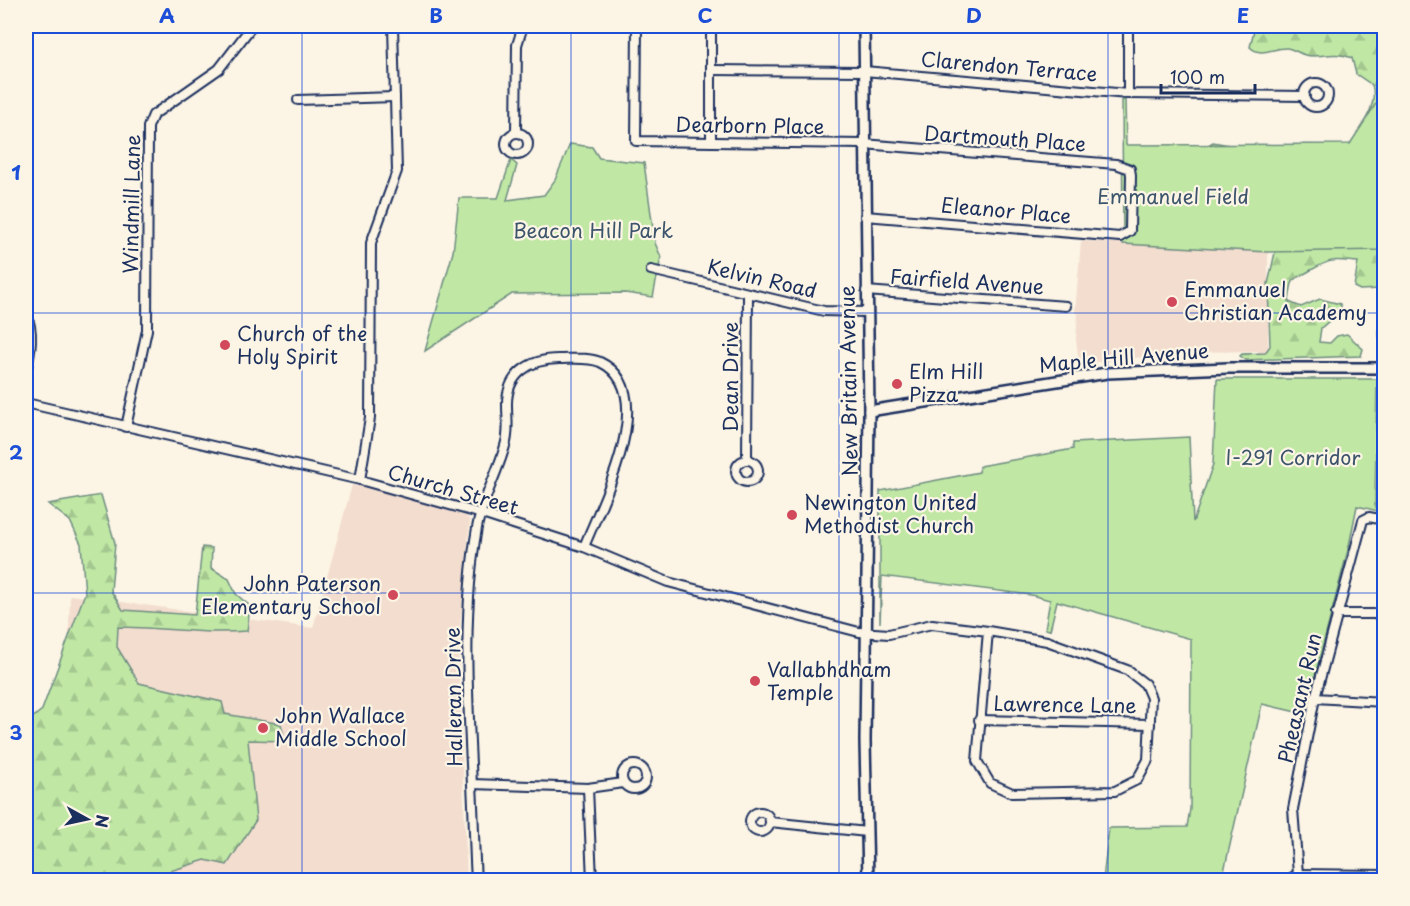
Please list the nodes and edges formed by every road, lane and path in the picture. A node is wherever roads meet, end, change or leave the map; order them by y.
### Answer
1 (252, 26) edge
2 (393, 26) edge
3 (523, 26) edge
4 (637, 26) edge
5 (711, 26) edge
6 (864, 26) edge
7 (1128, 26) edge
8 (711, 70) junction
9 (864, 71) junction
10 (1128, 94) junction
11 (1305, 96) dead end
12 (395, 97) junction
13 (298, 100) dead end
14 (516, 132) dead end
15 (711, 142) junction
16 (863, 144) junction
17 (1131, 182) joint
18 (865, 216) junction
19 (651, 270) dead end
20 (866, 291) junction
21 (748, 295) junction
22 (1066, 306) dead end
23 (866, 312) junction
24 (26, 314) edge
25 (1384, 368) edge
26 (26, 372) edge
27 (26, 403) edge
28 (869, 411) junction
29 (126, 427) junction
30 (747, 460) dead end
31 (360, 480) junction
32 (482, 514) junction
33 (1384, 520) edge
34 (584, 547) junction
35 (1336, 614) junction
36 (1384, 614) edge
37 (988, 632) junction
38 (865, 633) junction
39 (1316, 698) junction
40 (1384, 702) edge
41 (979, 720) junction
42 (1150, 724) junction
43 (623, 783) dead end
44 (472, 784) junction
45 (588, 788) junction
46 (770, 822) dead end
47 (867, 832) junction
48 (1298, 874) junction
49 (1384, 876) edge
50 (1349, 878) edge
51 (476, 880) edge
52 (592, 880) edge
53 (868, 880) edge
54 (1288, 880) edge

1 - 29 street, Windmill Lane
2 - 12 street
3 - 14 street
4 - 15 street, Dearborn Place
5 - 8 street
6 - 9 main road, New Britain Avenue
7 - 10 street
8 - 9 street, Clarendon Terrace
8 - 15 street
9 - 10 street, Clarendon Terrace
9 - 16 main road, New Britain Avenue
10 - 11 street, Clarendon Terrace
12 - 13 street
12 - 31 street
15 - 16 street, Dearborn Place
16 - 17 street, Dartmouth Place
16 - 18 main road, New Britain Avenue
17 - 18 street, Eleanor Place
18 - 20 main road, New Britain Avenue
19 - 21 street, Kelvin Road
20 - 22 street, Fairfield Avenue
20 - 23 main road, New Britain Avenue
21 - 23 street, Kelvin Road
21 - 30 street, Dean Drive
23 - 28 main road, New Britain Avenue
24 - 26 street
25 - 28 main road, Maple Hill Avenue
27 - 29 street, Church Street
28 - 38 main road, New Britain Avenue
29 - 31 street, Church Street
31 - 32 street, Church Street
32 - 34 street, Church Street
32 - 34 street, Halleran Drive
32 - 44 street, Halleran Drive
33 - 35 street, Pheasant Run
34 - 38 street, Church Street
35 - 36 street
35 - 39 street, Pheasant Run
37 - 38 street, Church Street
37 - 41 street, Church Street
37 - 42 street, Church Street
38 - 47 main road, New Britain Avenue
39 - 40 street
39 - 48 street, Pheasant Run
41 - 42 street, Lawrence Lane
41 - 42 street, Church Street
43 - 45 street
44 - 45 street
44 - 51 street, Halleran Drive
45 - 52 street
46 - 47 street
47 - 53 main road, New Britain Avenue
48 - 50 street
48 - 54 street
49 - 50 street

